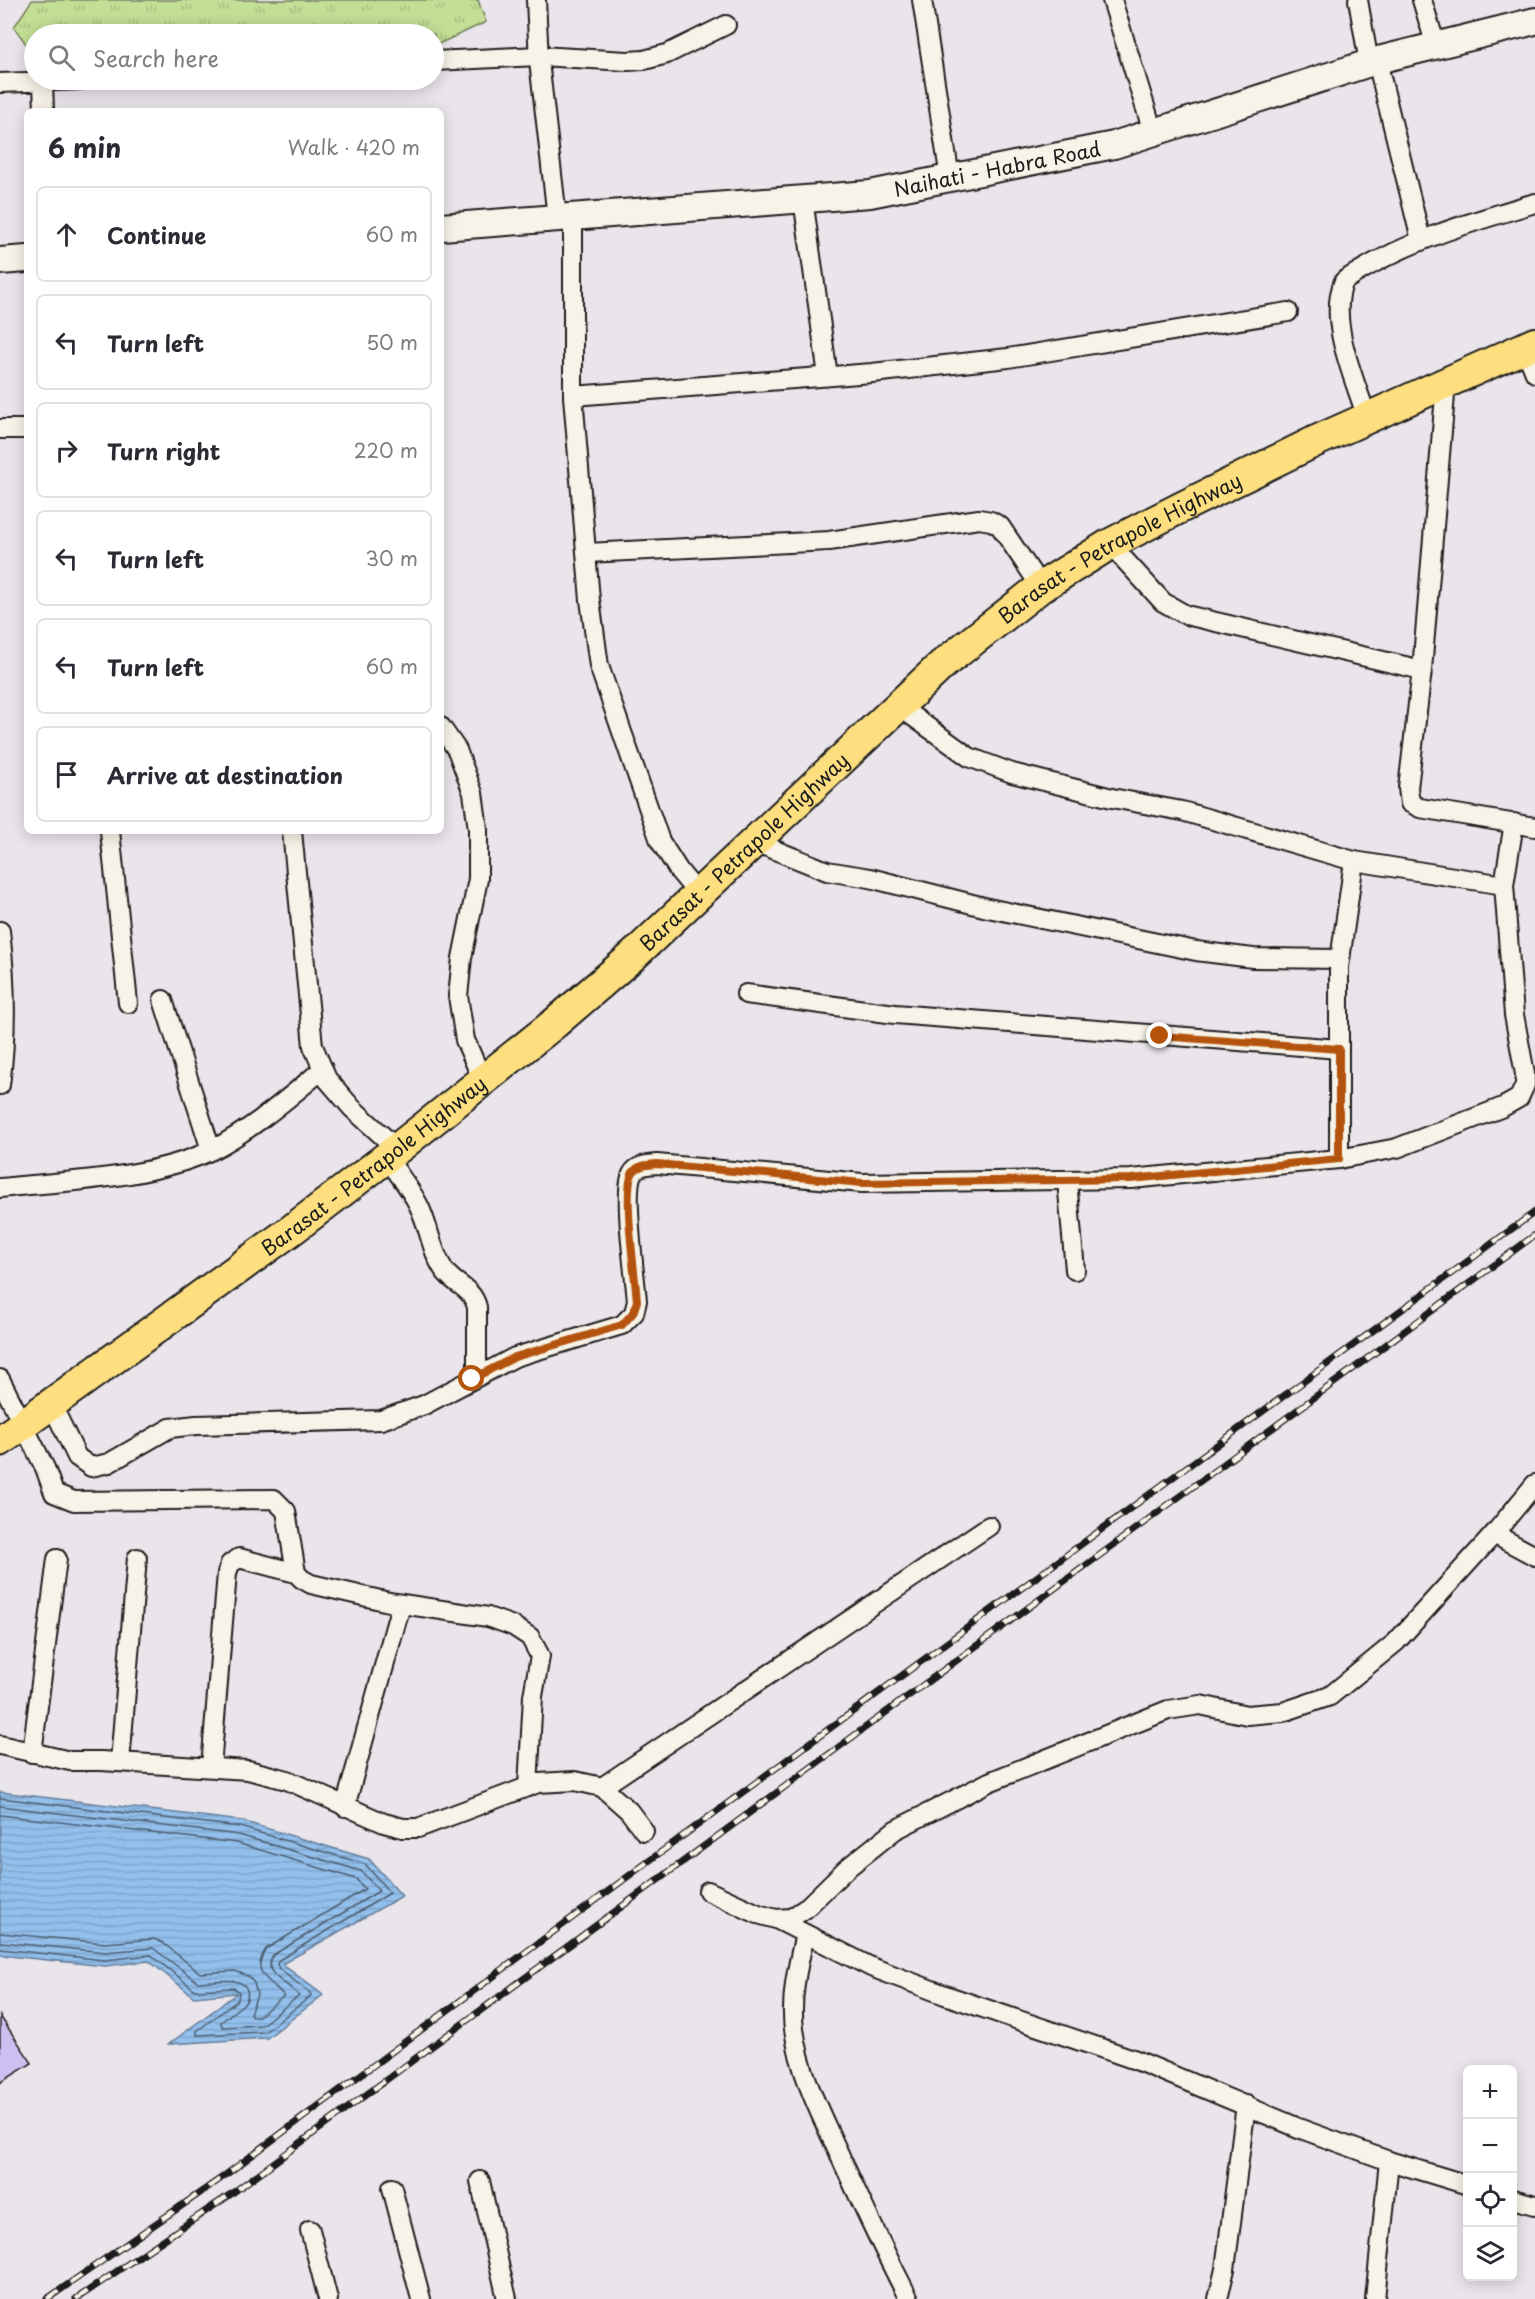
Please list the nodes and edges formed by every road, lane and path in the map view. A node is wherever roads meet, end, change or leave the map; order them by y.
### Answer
1 (536, 0) edge
2 (922, 0) edge
3 (1112, 0) edge
4 (1358, 0) edge
5 (1422, 0) edge
6 (1535, 21) edge
7 (726, 25) dead end
8 (1436, 46) junction
9 (538, 56) junction
10 (444, 61) edge
11 (1373, 62) junction
12 (24, 82) edge
13 (0, 83) edge
14 (44, 90) edge
15 (45, 108) edge
16 (1153, 132) junction
17 (950, 178) junction
18 (803, 199) junction
19 (1535, 203) edge
20 (565, 217) junction
21 (444, 227) edge
22 (1421, 240) junction
23 (24, 259) edge
24 (0, 261) edge
25 (1288, 312) dead end
26 (1532, 355) edge
27 (828, 376) junction
28 (1446, 383) junction
29 (573, 396) junction
30 (1367, 418) junction
31 (0, 429) edge
32 (24, 429) edge
33 (1110, 544) junction
34 (587, 553) junction
35 (1041, 587) junction
36 (1422, 670) junction
37 (897, 705) junction
38 (444, 731) edge
39 (1514, 823) junction
40 (1535, 827) edge
41 (110, 834) edge
42 (292, 834) edge
43 (754, 842) junction
44 (1354, 861) junction
45 (1504, 885) junction
46 (699, 894) junction
47 (0, 931) edge
48 (1340, 959) junction
49 (746, 994) dead end
50 (163, 1000) dead end
51 (128, 1003) dead end
52 (1339, 1049) junction
53 (323, 1069) junction
54 (483, 1081) junction
55 (0, 1085) edge
56 (211, 1150) junction
57 (392, 1153) junction
58 (1339, 1159) junction
59 (1067, 1180) junction
60 (0, 1188) edge
61 (1075, 1270) dead end
62 (477, 1377) junction
63 (0, 1379) edge
64 (52, 1405) junction
65 (24, 1424) junction
66 (0, 1441) edge
67 (1535, 1484) edge
68 (989, 1526) dead end
69 (1494, 1534) junction
70 (1535, 1556) edge
71 (137, 1558) dead end
72 (57, 1559) dead end
73 (296, 1573) junction
74 (401, 1605) junction
75 (0, 1745) edge
76 (32, 1753) junction
77 (120, 1762) junction
78 (211, 1767) junction
79 (528, 1787) junction
80 (602, 1787) junction
81 (345, 1807) junction
82 (644, 1830) dead end
83 (708, 1891) dead end
84 (776, 1919) junction
85 (805, 1934) junction
86 (1246, 2105) junction
87 (1389, 2161) junction
88 (480, 2181) dead end
89 (1463, 2184) edge
90 (392, 2188) dead end
91 (1517, 2200) edge
92 (1535, 2205) edge
93 (310, 2230) dead end
94 (907, 2298) edge
95 (328, 2299) edge
96 (421, 2299) edge
97 (507, 2299) edge
98 (1218, 2299) edge
99 (1375, 2299) edge

1 - 9 street
2 - 17 street
3 - 16 street
4 - 11 street
5 - 8 street
6 - 8 main road, Naihati - Habra Road
7 - 9 street
8 - 11 main road, Naihati - Habra Road
9 - 10 street
9 - 20 street
11 - 16 main road, Naihati - Habra Road
11 - 22 street
12 - 13 street
14 - 15 street
16 - 17 main road, Naihati - Habra Road
17 - 18 main road, Naihati - Habra Road
18 - 20 main road, Naihati - Habra Road
18 - 27 street
19 - 22 street
20 - 21 main road, Naihati - Habra Road
20 - 29 street
22 - 30 street
23 - 24 main road
25 - 27 street
26 - 28 highway, Barasat - Petrapole Highway
27 - 29 street
28 - 30 highway, Barasat - Petrapole Highway
28 - 36 street
29 - 34 street
30 - 33 highway, Barasat - Petrapole Highway
31 - 32 street
33 - 35 highway, Barasat - Petrapole Highway
33 - 36 street
34 - 35 street
34 - 46 street
35 - 37 highway, Barasat - Petrapole Highway
36 - 39 street
37 - 43 highway, Barasat - Petrapole Highway
37 - 44 street
38 - 54 street
39 - 40 street
39 - 45 street
41 - 51 street
42 - 53 street
43 - 46 highway, Barasat - Petrapole Highway
43 - 48 street
44 - 45 street
44 - 48 street
45 - 58 street
46 - 54 highway, Barasat - Petrapole Highway
47 - 55 street
48 - 52 street
49 - 52 street
50 - 56 street
52 - 58 street
53 - 56 street
53 - 57 street
54 - 57 highway, Barasat - Petrapole Highway
56 - 60 street
57 - 62 street
57 - 64 highway, Barasat - Petrapole Highway
58 - 59 street
59 - 61 street
59 - 62 street
62 - 64 street
63 - 65 street
64 - 65 highway, Barasat - Petrapole Highway
65 - 66 highway, Barasat - Petrapole Highway
65 - 73 street
67 - 69 street
68 - 80 street
69 - 70 street
69 - 84 street
71 - 77 street
72 - 76 street
73 - 74 street
73 - 78 street
74 - 79 street
74 - 81 street
75 - 76 street
76 - 77 street
77 - 78 street
78 - 81 street
79 - 80 street
79 - 81 street
80 - 82 street
83 - 84 street
84 - 85 street
85 - 86 street
85 - 94 street
86 - 87 street
86 - 98 street
87 - 89 street
87 - 99 street
88 - 97 street
90 - 96 street
91 - 92 street
93 - 95 street

